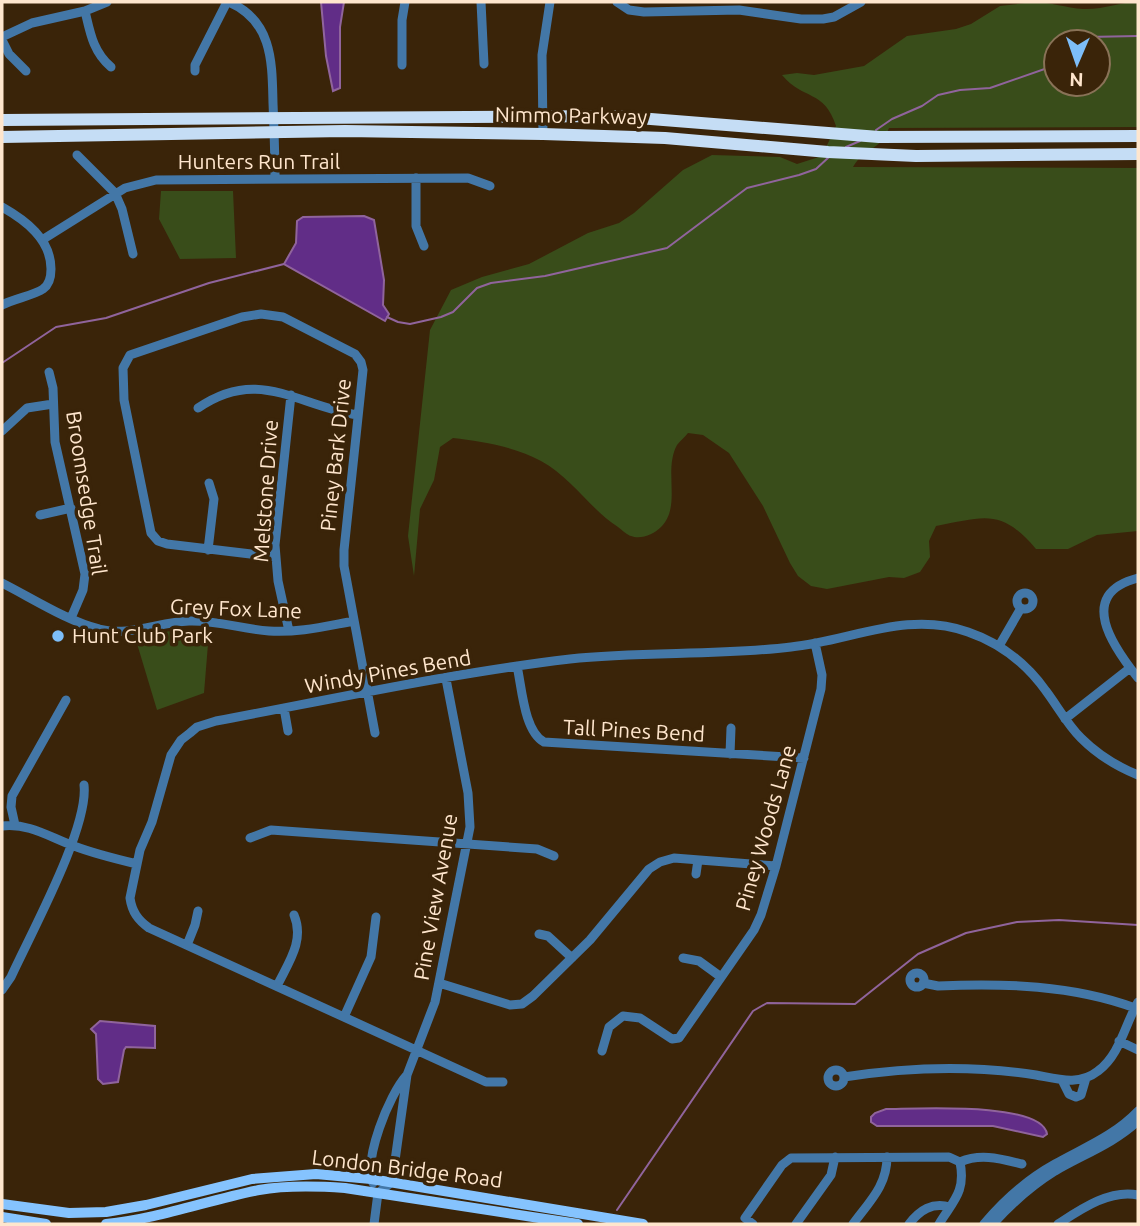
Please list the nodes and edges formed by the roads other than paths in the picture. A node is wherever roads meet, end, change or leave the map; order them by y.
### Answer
1 (107, 2) edge
2 (228, 2) edge
3 (405, 2) edge
4 (481, 2) edge
5 (550, 2) edge
6 (617, 2) edge
7 (862, 2) edge
8 (700, 6) edge
9 (85, 11) junction
10 (2, 38) edge
11 (484, 64) dead end
12 (401, 65) dead end
13 (111, 67) dead end
14 (26, 71) dead end
15 (195, 71) dead end
16 (543, 117) junction
17 (274, 118) junction
18 (2, 120) edge
19 (274, 132) junction
20 (543, 134) junction
21 (2, 136) edge
22 (1138, 136) edge
23 (1138, 154) edge
24 (77, 155) dead end
25 (416, 178) junction
26 (275, 179) junction
27 (490, 186) dead end
28 (115, 193) junction
29 (2, 207) edge
30 (42, 240) junction
31 (424, 246) dead end
32 (133, 254) dead end
33 (2, 305) edge
34 (48, 372) dead end
35 (290, 395) junction
36 (53, 404) junction
37 (198, 408) dead end
38 (358, 415) junction
39 (2, 431) edge
40 (209, 483) dead end
41 (71, 508) junction
42 (40, 515) dead end
43 (208, 550) junction
44 (276, 557) junction
45 (1138, 578) edge
46 (2, 583) edge
47 (1021, 608) dead end
48 (71, 618) junction
49 (354, 621) junction
50 (289, 631) junction
51 (815, 643) junction
52 (999, 646) junction
53 (517, 666) junction
54 (1130, 668) junction
55 (1138, 678) edge
56 (446, 679) junction
57 (368, 693) junction
58 (66, 700) dead end
59 (284, 708) junction
60 (1065, 719) junction
61 (732, 728) dead end
62 (288, 731) dead end
63 (375, 733) dead end
64 (730, 754) junction
65 (804, 758) junction
66 (1138, 775) edge
67 (84, 785) dead end
68 (15, 825) junction
69 (2, 826) edge
70 (250, 838) dead end
71 (467, 844) junction
72 (71, 845) junction
73 (554, 856) dead end
74 (698, 860) junction
75 (137, 864) junction
76 (776, 866) junction
77 (696, 874) dead end
78 (198, 911) dead end
79 (294, 915) dead end
80 (376, 917) dead end
81 (539, 934) dead end
82 (187, 945) junction
83 (572, 958) junction
84 (683, 958) dead end
85 (722, 977) junction
86 (439, 983) junction
87 (923, 983) dead end
88 (276, 986) junction
89 (2, 989) edge
90 (1136, 1005) edge
91 (344, 1017) junction
92 (1119, 1041) junction
93 (1138, 1050) edge
94 (416, 1051) junction
95 (602, 1051) dead end
96 (407, 1075) junction
97 (844, 1077) dead end
98 (1086, 1078) junction
99 (1062, 1080) junction
100 (503, 1082) dead end
101 (1138, 1111) edge
102 (1138, 1121) edge
103 (835, 1157) junction
104 (887, 1157) junction
105 (960, 1162) junction
106 (1022, 1164) dead end
107 (371, 1179) junction
108 (392, 1182) junction
109 (378, 1193) junction
110 (1138, 1195) edge
111 (2, 1204) edge
112 (950, 1207) junction
113 (2, 1217) edge
114 (46, 1224) edge
115 (106, 1224) edge
116 (374, 1224) edge
117 (578, 1224) edge
118 (643, 1224) edge
119 (753, 1224) edge
120 (796, 1224) edge
121 (853, 1224) edge
122 (909, 1224) edge
123 (939, 1224) edge
124 (984, 1224) edge
125 (993, 1224) edge
126 (1058, 1224) edge

1 - 9 street
2 - 15 street
2 - 17 street
3 - 12 street
4 - 11 street
5 - 16 street
6 - 8 street
7 - 8 street
9 - 10 street
9 - 13 street
10 - 14 street
16 - 17 highway, Nimmo Parkway
16 - 20 street
16 - 22 highway, Nimmo Parkway
17 - 18 highway, Nimmo Parkway
17 - 19 street
19 - 20 highway, Nimmo Parkway
19 - 21 highway, Nimmo Parkway
19 - 26 street
20 - 23 highway, Nimmo Parkway
24 - 28 street
25 - 26 street, Hunters Run Trail
25 - 27 street, Hunters Run Trail
25 - 31 street
26 - 28 street, Hunters Run Trail
28 - 30 street, Hunters Run Trail
28 - 32 street
29 - 30 street
30 - 33 street
34 - 36 street, Broomsedge Trail
35 - 37 street
35 - 38 street
35 - 44 street, Melstone Drive
36 - 39 street
36 - 41 street, Broomsedge Trail
38 - 43 street, Piney Bark Drive
38 - 49 street, Piney Bark Drive
40 - 43 street
41 - 42 street
41 - 48 street, Broomsedge Trail
43 - 44 street, Piney Bark Drive
44 - 50 street, Melstone Drive
45 - 54 street
46 - 48 street, Grey Fox Lane
47 - 52 street
48 - 50 street, Grey Fox Lane
49 - 50 street, Grey Fox Lane
49 - 57 street, Piney Bark Drive
51 - 52 street, Windy Pines Bend
51 - 53 street, Windy Pines Bend
51 - 65 street, Piney Woods Lane
52 - 60 street, Windy Pines Bend
53 - 56 street, Windy Pines Bend
53 - 64 street, Tall Pines Bend
54 - 55 street
54 - 60 street
56 - 57 street, Windy Pines Bend
56 - 71 street, Pine View Avenue
57 - 59 street, Windy Pines Bend
57 - 63 street, Piney Bark Drive
58 - 68 street
59 - 62 street
59 - 75 street, Windy Pines Bend
60 - 66 street, Windy Pines Bend
61 - 64 street
64 - 65 street, Tall Pines Bend
65 - 76 street, Piney Woods Lane
67 - 72 street
68 - 69 street
68 - 72 street
70 - 71 street
71 - 73 street
71 - 86 street, Pine View Avenue
72 - 75 street
72 - 89 street
74 - 76 street
74 - 77 street
74 - 83 street
75 - 82 street, Windy Pines Bend
76 - 85 street, Piney Woods Lane
78 - 82 street
79 - 88 street
80 - 91 street
81 - 83 street
82 - 88 street, Windy Pines Bend
83 - 86 street
84 - 85 street
85 - 95 street, Piney Woods Lane
86 - 94 street, Pine View Avenue
87 - 90 street
88 - 91 street, Windy Pines Bend
90 - 92 street
91 - 94 street, Windy Pines Bend
92 - 93 street
92 - 98 street
94 - 96 street, Pine View Avenue
94 - 100 street, Windy Pines Bend
96 - 107 street, Pine View Avenue
96 - 108 street, Pine View Avenue
97 - 99 street
98 - 99 street
98 - 99 street
101 - 124 street
102 - 125 street
103 - 104 street
103 - 119 street
103 - 120 street
104 - 105 street
104 - 121 street
105 - 106 street
105 - 112 street
107 - 108 main road, London Bridge Road
107 - 109 street
107 - 111 main road, London Bridge Road
108 - 109 street
108 - 118 main road, London Bridge Road
109 - 115 main road, London Bridge Road
109 - 116 street
109 - 117 main road, London Bridge Road
110 - 126 street
112 - 122 street
112 - 123 street
113 - 114 main road

